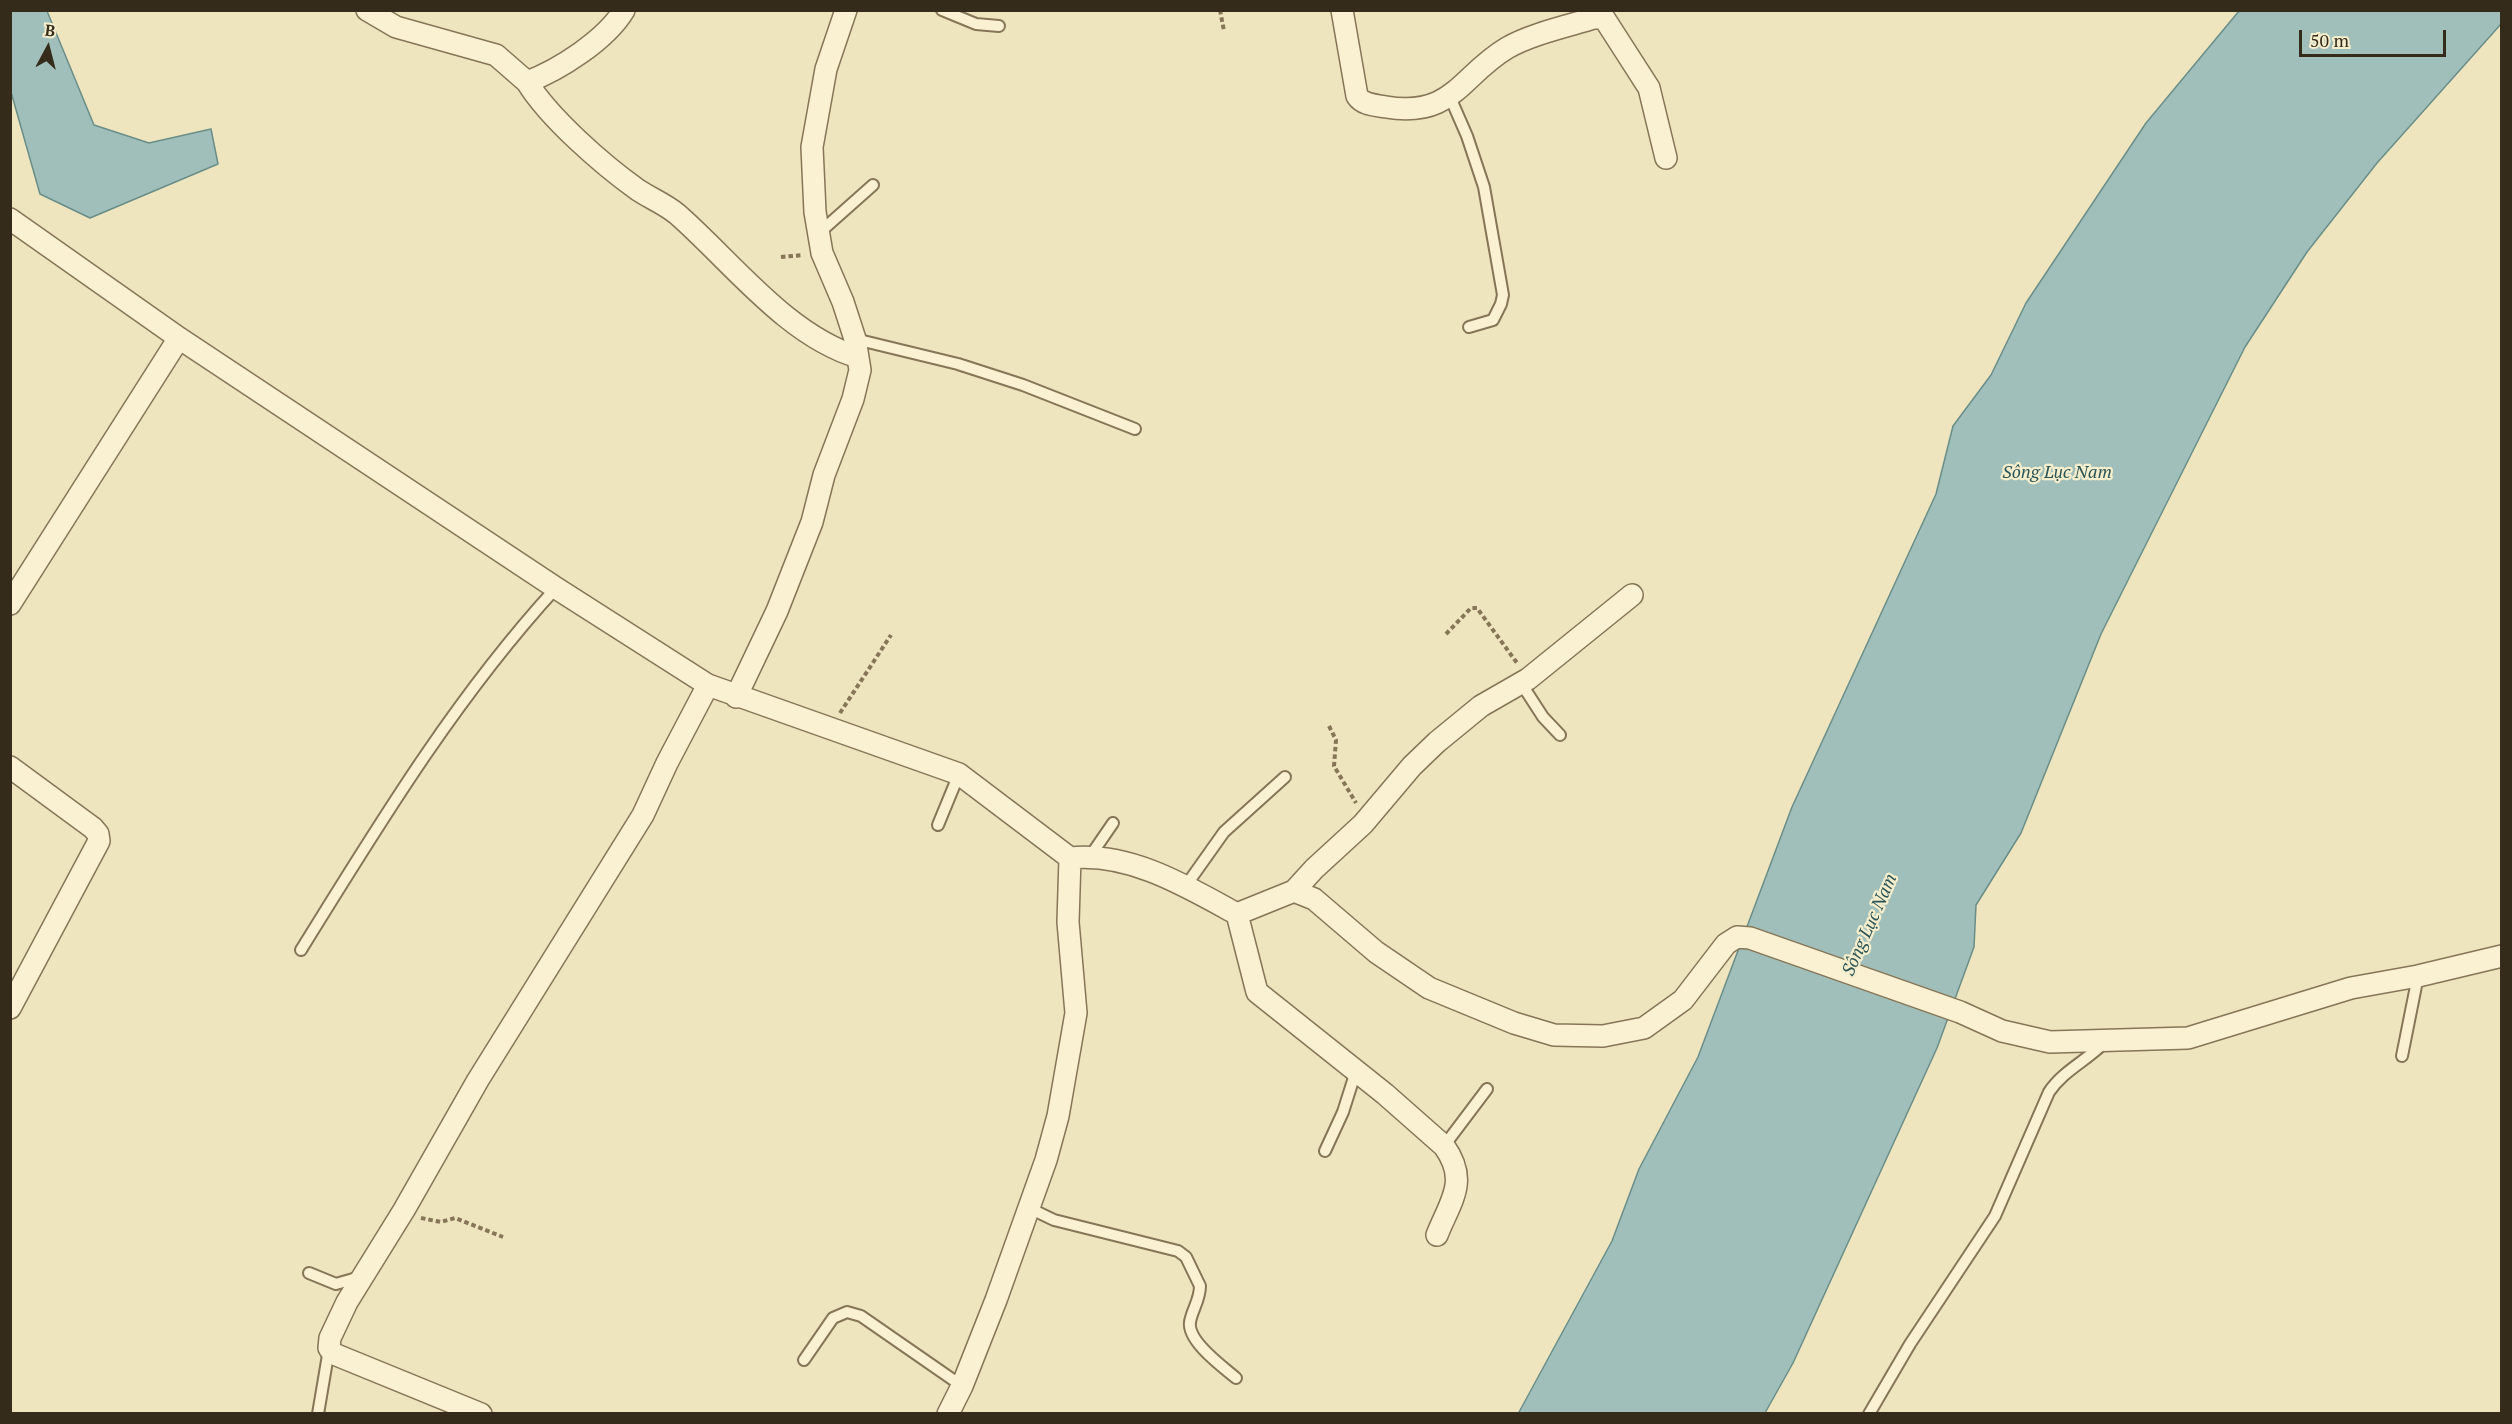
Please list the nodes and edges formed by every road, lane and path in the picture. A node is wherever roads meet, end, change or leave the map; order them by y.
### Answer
1 (367, 10) edge
2 (624, 10) edge
3 (846, 10) edge
4 (942, 10) edge
5 (1220, 10) edge
6 (1341, 10) edge
7 (999, 26) dead end
8 (1224, 31) dead end
9 (527, 82) junction
10 (1450, 97) junction
11 (1666, 158) dead end
12 (873, 186) dead end
13 (10, 219) edge
14 (819, 233) junction
15 (1469, 327) dead end
16 (179, 338) junction
17 (856, 348) junction
18 (1135, 429) dead end
19 (556, 588) junction
20 (1632, 595) dead end
21 (10, 604) edge
22 (1446, 634) dead end
23 (891, 635) dead end
24 (1524, 681) junction
25 (708, 685) junction
26 (736, 697) junction
27 (1329, 726) dead end
28 (829, 729) junction
29 (1560, 735) dead end
30 (10, 767) edge
31 (959, 774) junction
32 (1285, 777) dead end
33 (1113, 823) dead end
34 (1363, 824) junction
35 (938, 825) dead end
36 (1081, 856) junction
37 (1185, 887) junction
38 (1294, 891) junction
39 (1237, 914) junction
40 (302, 950) dead end
41 (2502, 956) edge
42 (2418, 976) junction
43 (10, 1008) edge
44 (2109, 1039) junction
45 (2402, 1056) dead end
46 (1356, 1071) junction
47 (1487, 1089) dead end
48 (1444, 1146) junction
49 (1325, 1151) dead end
50 (1029, 1209) junction
51 (404, 1210) junction
52 (1437, 1235) dead end
53 (503, 1237) dead end
54 (309, 1273) dead end
55 (363, 1276) junction
56 (330, 1348) junction
57 (804, 1360) dead end
58 (1236, 1378) dead end
59 (962, 1386) junction
60 (318, 1413) edge
61 (481, 1413) edge
62 (948, 1413) edge
63 (1869, 1413) edge

1 - 9 street
2 - 9 street
3 - 14 street
4 - 7 lane
5 - 8 path
6 - 10 street
9 - 17 street
10 - 11 street
10 - 15 lane
12 - 14 lane
13 - 16 street
14 - 17 street
16 - 19 street
16 - 21 street
17 - 18 lane
17 - 26 street
19 - 25 street
19 - 40 lane
20 - 24 street
22 - 24 path
23 - 28 path
24 - 29 lane
24 - 34 street
25 - 26 street
25 - 51 street
26 - 28 street
27 - 34 path
28 - 31 street
30 - 43 street
31 - 35 lane
31 - 36 street
32 - 37 lane
33 - 36 lane
34 - 38 street
36 - 37 street
36 - 50 street
37 - 39 street
38 - 39 street
38 - 44 street
39 - 46 street
41 - 42 street
42 - 44 street
42 - 45 lane
44 - 63 lane
46 - 48 street
46 - 49 lane
47 - 48 lane
48 - 52 street
50 - 58 lane
50 - 59 street
51 - 53 path
51 - 55 street
54 - 55 lane
55 - 56 street
56 - 60 lane
56 - 61 street
57 - 59 lane
59 - 62 street

